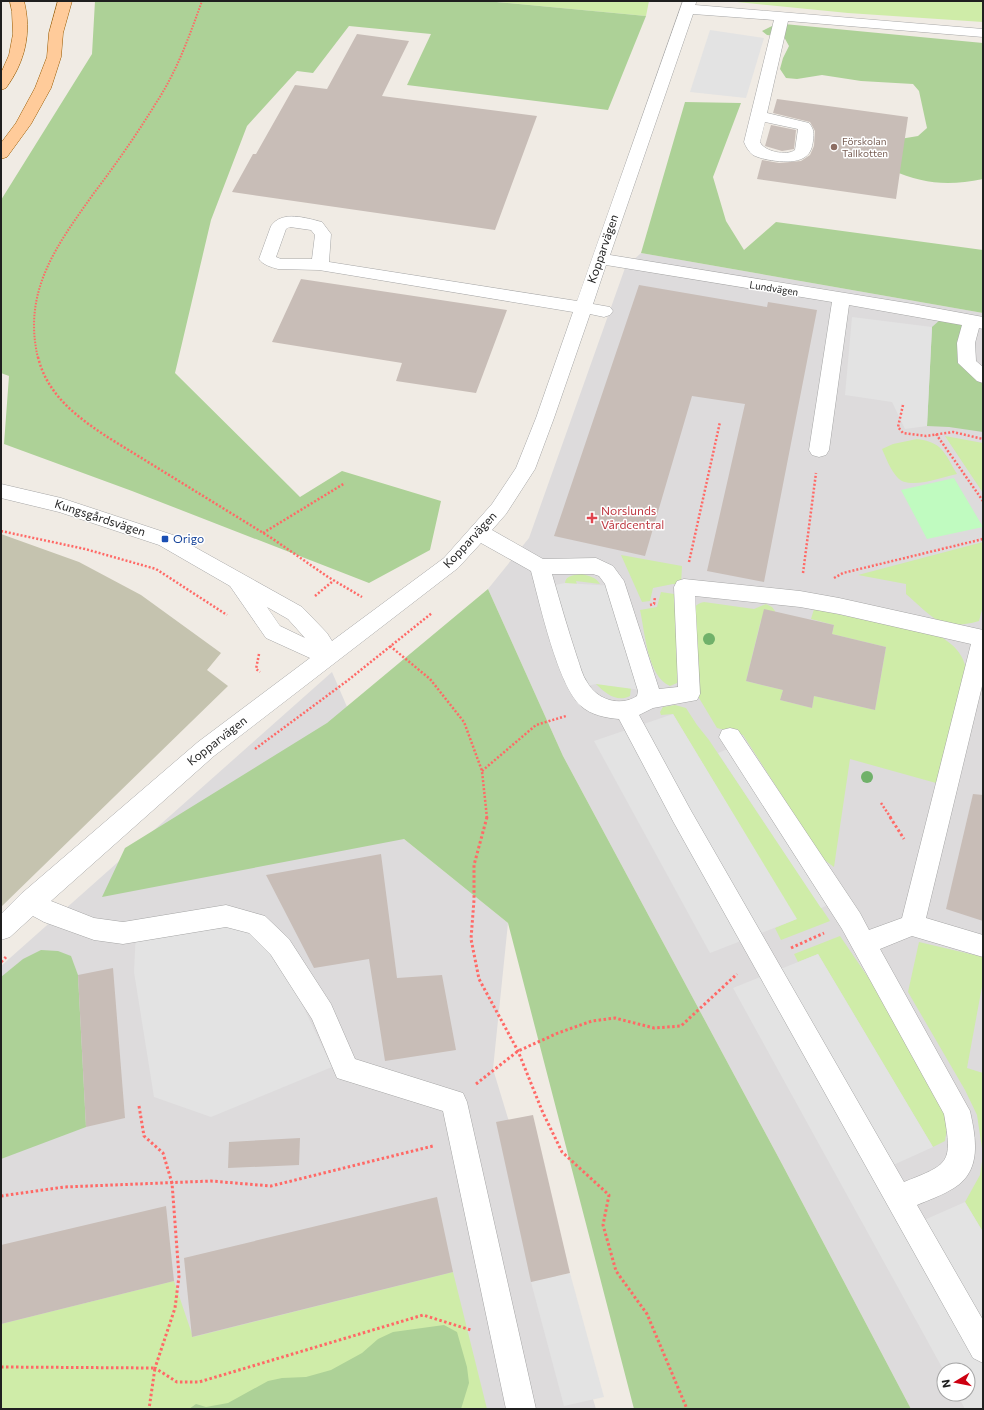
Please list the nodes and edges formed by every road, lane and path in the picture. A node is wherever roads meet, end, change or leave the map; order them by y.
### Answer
1 (17, 1) edge
2 (49, 1) edge
3 (65, 1) edge
4 (202, 1) edge
5 (689, 5) edge
6 (782, 17) junction
7 (56, 33) junction
8 (983, 33) edge
9 (1, 85) edge
10 (758, 116) dead end
11 (1, 154) edge
12 (599, 259) junction
13 (320, 265) dead end
14 (841, 299) junction
15 (583, 307) junction
16 (604, 311) dead end
17 (978, 322) edge
18 (983, 377) edge
19 (903, 405) dead end
20 (720, 422) dead end
21 (936, 434) junction
22 (983, 439) edge
23 (819, 450) joint
24 (345, 483) dead end
25 (1, 491) edge
26 (983, 500) edge
27 (1, 531) edge
28 (262, 533) junction
29 (480, 533) junction
30 (983, 540) edge
31 (540, 567) junction
32 (236, 579) junction
33 (333, 581) dead end
34 (684, 587) junction
35 (800, 599) junction
36 (232, 618) dead end
37 (983, 638) edge
38 (390, 646) dead end
39 (258, 649) dead end
40 (329, 655) junction
41 (256, 669) dead end
42 (648, 700) junction
43 (600, 707) junction
44 (625, 710) junction
45 (730, 737) dead end
46 (482, 771) junction
47 (30, 902) junction
48 (912, 925) junction
49 (1, 929) edge
50 (828, 932) dead end
51 (863, 944) junction
52 (795, 946) dead end
53 (983, 946) edge
54 (763, 960) junction
55 (518, 1051) junction
56 (454, 1102) junction
57 (139, 1106) dead end
58 (462, 1139) junction
59 (172, 1183) junction
60 (1, 1196) edge
61 (898, 1199) junction
62 (503, 1328) junction
63 (983, 1348) edge
64 (1, 1367) edge
65 (155, 1368) junction
66 (149, 1409) edge
67 (521, 1409) edge
68 (687, 1409) edge

1 - 9 main road
2 - 7 main road
3 - 7 main road
4 - 28 path
5 - 6 street
5 - 12 street, Kopparvägen
6 - 8 street
6 - 10 street
7 - 11 main road
12 - 14 street, Lundvägen
12 - 15 street, Kopparvägen
13 - 15 street
14 - 17 street, Lundvägen
14 - 23 street
15 - 16 street
15 - 29 street, Kopparvägen
17 - 18 street
19 - 21 path
20 - 34 path
21 - 22 path
21 - 26 path
23 - 35 path
24 - 28 path
25 - 32 street, Kungsgårdsvägen
27 - 36 path
28 - 33 path
29 - 31 street
29 - 40 street, Kopparvägen
30 - 35 path
31 - 42 street
31 - 43 street
32 - 40 street, Kungsgårdsvägen
32 - 40 street, Kungsgårdsvägen
34 - 35 street
34 - 42 street
35 - 37 street
37 - 48 street
38 - 46 path
39 - 41 path
40 - 47 street, Kopparvägen
42 - 44 street
43 - 44 street
43 - 46 path
44 - 54 street
45 - 51 street
46 - 55 path
47 - 49 street, Kopparvägen
47 - 56 street
48 - 51 street
48 - 53 street
50 - 52 path
51 - 61 street
54 - 55 path
54 - 61 street
55 - 56 path
55 - 68 path
56 - 58 street
57 - 59 path
58 - 59 path
58 - 62 street
59 - 60 path
59 - 65 path
61 - 63 street
62 - 65 path
62 - 67 street
64 - 65 path
65 - 66 path

